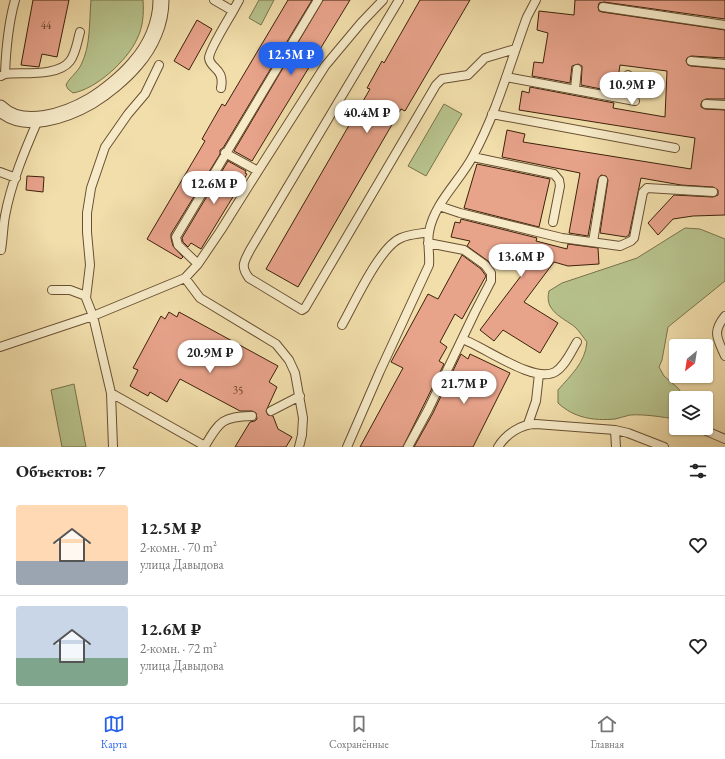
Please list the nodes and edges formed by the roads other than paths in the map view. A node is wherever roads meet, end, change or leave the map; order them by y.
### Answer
1 (14, 0) edge
2 (161, 0) edge
3 (214, 0) edge
4 (239, 0) edge
5 (318, 0) edge
6 (383, 0) edge
7 (399, 0) edge
8 (536, 0) edge
9 (603, 7) dead end
10 (233, 11) junction
11 (725, 25) edge
12 (80, 32) dead end
13 (515, 49) junction
14 (691, 61) dead end
15 (725, 64) edge
16 (158, 65) dead end
17 (577, 69) dead end
18 (2, 75) edge
19 (628, 75) dead end
20 (506, 77) junction
21 (221, 88) dead end
22 (574, 89) junction
23 (624, 99) junction
24 (635, 101) dead end
25 (706, 104) dead end
26 (725, 105) edge
27 (0, 108) edge
28 (492, 114) junction
29 (38, 120) junction
30 (675, 148) dead end
31 (225, 153) junction
32 (473, 156) junction
33 (258, 171) junction
34 (0, 172) edge
35 (16, 178) junction
36 (603, 180) dead end
37 (713, 192) dead end
38 (440, 206) junction
39 (554, 222) dead end
40 (428, 232) junction
41 (593, 242) junction
42 (428, 243) junction
43 (1, 250) dead end
44 (198, 264) junction
45 (185, 278) junction
46 (52, 290) dead end
47 (86, 296) junction
48 (93, 316) junction
49 (725, 316) edge
50 (342, 325) dead end
51 (462, 339) junction
52 (577, 342) dead end
53 (0, 347) edge
54 (725, 356) edge
55 (539, 374) junction
56 (112, 393) junction
57 (300, 396) junction
58 (271, 411) dead end
59 (252, 416) dead end
60 (528, 424) junction
61 (615, 430) junction
62 (713, 434) edge
63 (725, 439) edge
64 (205, 446) edge
65 (113, 447) edge
66 (298, 447) edge
67 (347, 447) edge
68 (408, 447) edge
69 (498, 447) edge
70 (616, 447) edge
71 (664, 447) edge

1 - 18 lane
2 - 29 street
3 - 10 lane
4 - 10 lane
5 - 31 lane
6 - 33 lane
7 - 13 lane
8 - 13 lane
9 - 11 lane
10 - 21 lane
12 - 18 lane
13 - 20 lane
14 - 15 lane
16 - 47 lane
17 - 22 lane
19 - 23 lane
20 - 22 lane
20 - 28 lane
22 - 23 lane
23 - 24 lane
25 - 26 lane
27 - 29 street
28 - 30 lane
28 - 32 lane
29 - 35 lane
31 - 33 lane
31 - 44 lane
32 - 38 lane
32 - 39 lane
33 - 44 lane
34 - 35 lane
35 - 43 lane
36 - 41 lane
37 - 41 lane
38 - 40 lane
38 - 41 lane
40 - 42 lane
40 - 50 lane
42 - 51 lane
42 - 67 lane
44 - 45 lane
45 - 48 lane
45 - 57 lane
46 - 47 lane
47 - 48 lane
48 - 53 lane
48 - 56 lane
49 - 54 lane
51 - 55 lane
51 - 68 lane
52 - 55 lane
55 - 60 lane
56 - 64 lane
56 - 65 lane
57 - 58 lane
57 - 66 lane
59 - 64 lane
60 - 61 lane
60 - 69 lane
61 - 70 lane
61 - 71 lane
62 - 63 lane

